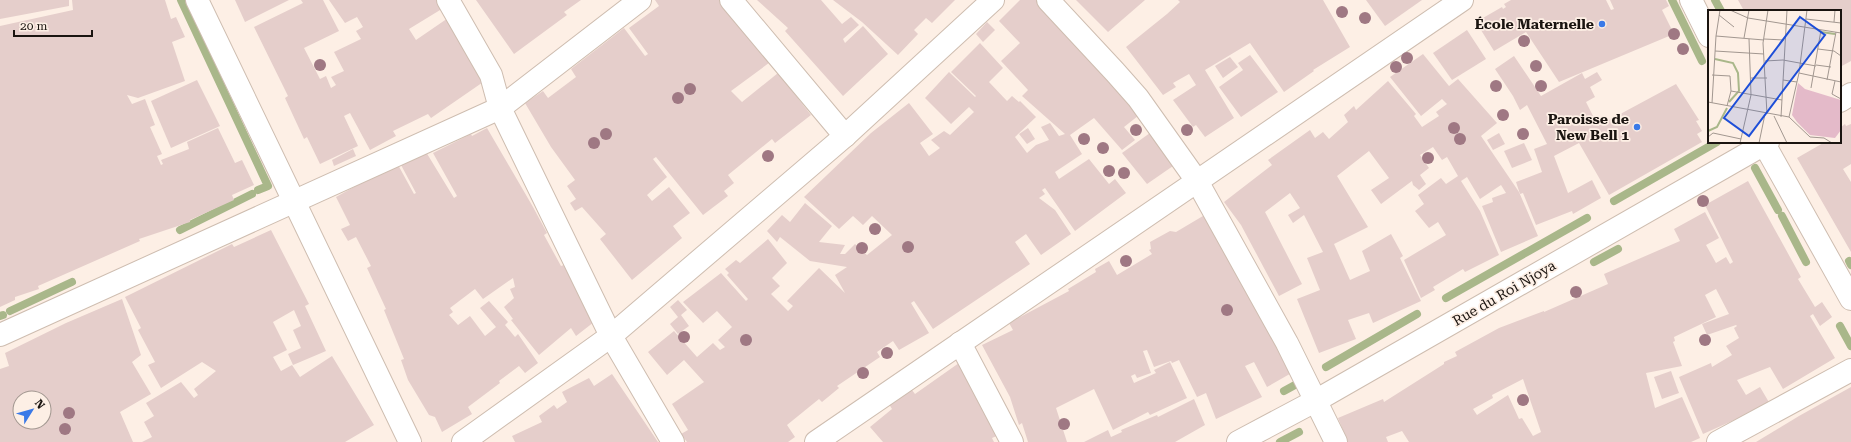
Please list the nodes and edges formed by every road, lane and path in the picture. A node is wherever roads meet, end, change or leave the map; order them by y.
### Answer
1 (197, 0) edge
2 (448, 0) edge
3 (640, 0) edge
4 (731, 0) edge
5 (993, 0) edge
6 (1048, 0) edge
7 (1691, 0) edge
8 (1451, 3) edge
9 (1708, 34) edge
10 (1851, 94) edge
11 (1841, 100) edge
12 (500, 108) junction
13 (845, 136) junction
14 (1765, 143) edge
15 (1197, 181) junction
16 (293, 201) junction
17 (1851, 299) edge
18 (0, 335) edge
19 (611, 336) junction
20 (960, 343) junction
21 (1851, 370) edge
22 (1317, 400) junction
23 (408, 441) edge
24 (463, 442) edge
25 (673, 442) edge
26 (816, 442) edge
27 (1012, 442) edge
28 (1238, 442) edge
29 (1336, 442) edge
30 (1718, 442) edge

1 - 16 street
2 - 12 street
3 - 12 street
4 - 13 street
5 - 13 street
6 - 15 street
7 - 9 street
8 - 15 street
10 - 11 street
12 - 16 street
12 - 19 street
13 - 19 street
14 - 17 street
14 - 22 street, Rue du Roi Njoya
15 - 20 street
15 - 22 street
16 - 18 street
16 - 23 street
19 - 24 street
19 - 25 street
20 - 26 street
20 - 27 street
21 - 30 street
22 - 28 street, Rue du Roi Njoya
22 - 29 street

